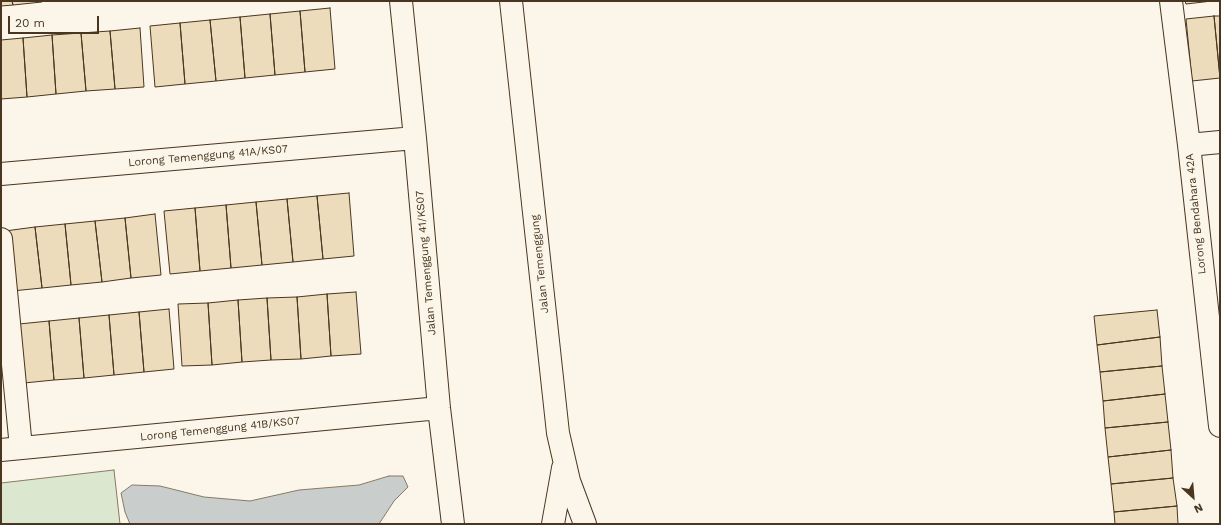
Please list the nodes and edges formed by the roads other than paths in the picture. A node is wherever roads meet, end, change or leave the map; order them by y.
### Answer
1 (401, 1) edge
2 (511, 1) edge
3 (1171, 1) edge
4 (415, 138) junction
5 (1220, 142) edge
6 (1188, 146) junction
7 (1, 174) edge
8 (1, 239) edge
9 (439, 408) junction
10 (1220, 426) edge
11 (11, 449) edge
12 (565, 461) junction
13 (453, 524) edge
14 (553, 524) edge
15 (585, 524) edge

1 - 4 street, Jalan Temenggung 41/KS07
2 - 12 street, Jalan Temenggung
3 - 6 street, Lorong Bendahara 42A
4 - 7 street, Lorong Temenggung 41A/KS07
4 - 9 street, Jalan Temenggung 41/KS07
5 - 6 street
6 - 10 street, Lorong Bendahara 42A
8 - 11 street
9 - 11 street, Lorong Temenggung 41B/KS07
9 - 13 street, Jalan Temenggung 41/KS07
12 - 14 street
12 - 15 street, Jalan Temenggung

